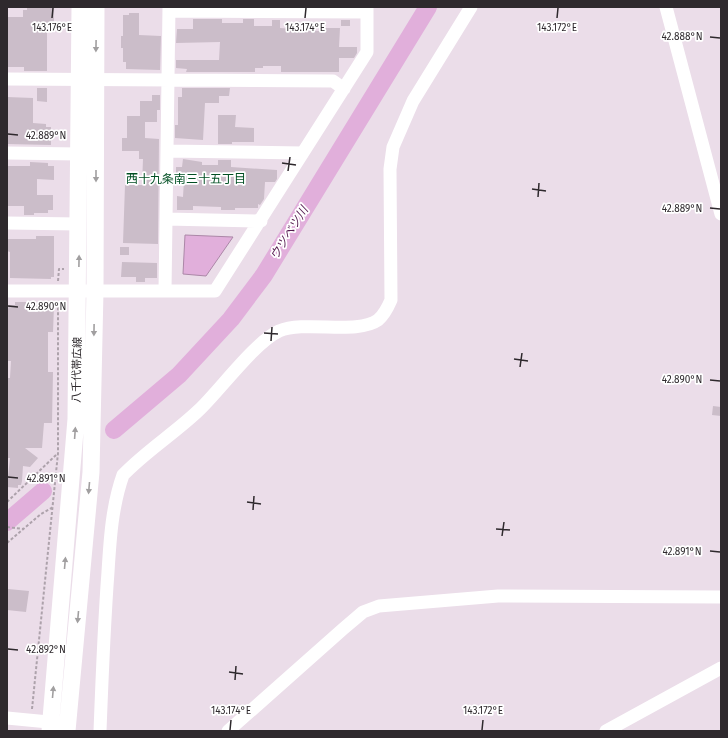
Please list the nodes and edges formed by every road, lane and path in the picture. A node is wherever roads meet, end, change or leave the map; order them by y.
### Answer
1 (80, 7) edge
2 (96, 7) edge
3 (471, 7) edge
4 (666, 7) edge
5 (169, 9) edge
6 (367, 10) edge
7 (7, 79) edge
8 (87, 80) junction
9 (168, 80) junction
10 (344, 89) junction
11 (167, 151) junction
12 (7, 153) edge
13 (303, 153) junction
14 (79, 154) junction
15 (721, 214) edge
16 (166, 219) junction
17 (261, 221) junction
18 (7, 223) edge
19 (79, 224) junction
20 (78, 269) junction
21 (7, 291) edge
22 (58, 291) junction
23 (78, 291) junction
24 (95, 291) junction
25 (165, 291) junction
26 (58, 453) junction
27 (7, 502) edge
28 (53, 507) junction
29 (7, 527) edge
30 (23, 529) junction
31 (7, 543) edge
32 (721, 597) edge
33 (721, 668) edge
34 (7, 718) edge
35 (30, 720) junction
36 (50, 727) edge
37 (68, 727) edge
38 (100, 731) edge
39 (228, 731) edge
40 (606, 731) edge

1 - 8 main road, 八千代帯広線
2 -> 8 main road, 八千代帯広線
3 - 38 street
4 - 15 street
5 - 6 street
5 - 9 street
6 - 10 street
7 - 8 street
8 - 9 street
8 - 14 main road, 八千代帯広線
8 -> 24 main road, 八千代帯広線
9 - 10 street
9 - 11 street
10 - 13 street
11 - 13 street
11 - 16 street
12 - 14 street
13 - 17 street
14 - 19 main road, 八千代帯広線
16 - 17 street
16 - 25 street
17 - 25 street
18 - 19 street
20 -> 19 main road, 八千代帯広線
20 - 22 path
20 - 23 main road, 八千代帯広線
21 - 22 street
22 - 23 street
22 - 26 path
23 - 24 street
36 -> 23 main road, 八千代帯広線
24 - 25 street
24 -> 37 main road, 八千代帯広線
26 - 27 path
26 - 28 path
28 - 30 path
28 - 35 path
29 - 30 path
30 - 31 path
32 - 39 street
33 - 40 street
34 - 35 street
35 - 36 street
36 - 37 street

